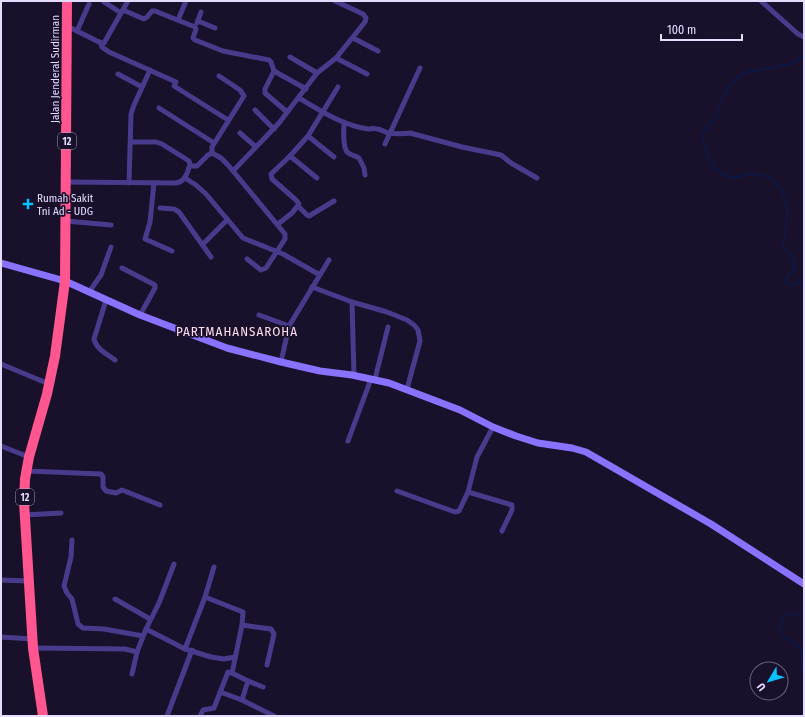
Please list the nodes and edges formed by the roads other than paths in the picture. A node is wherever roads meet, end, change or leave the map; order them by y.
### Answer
1 (67, 1) edge
2 (128, 1) edge
3 (186, 1) edge
4 (335, 1) edge
5 (761, 1) edge
6 (104, 2) dead end
7 (89, 4) dead end
8 (122, 11) junction
9 (201, 12) dead end
10 (178, 20) junction
11 (198, 21) junction
12 (67, 26) junction
13 (195, 27) junction
14 (215, 28) dead end
15 (77, 31) junction
16 (804, 37) edge
17 (353, 38) junction
18 (100, 42) junction
19 (378, 51) dead end
20 (290, 57) dead end
21 (336, 58) junction
22 (420, 68) dead end
23 (150, 70) junction
24 (274, 71) junction
25 (318, 73) junction
26 (118, 74) dead end
27 (367, 74) dead end
28 (219, 76) dead end
29 (142, 87) junction
30 (338, 87) dead end
31 (306, 89) junction
32 (299, 98) junction
33 (159, 108) dead end
34 (255, 110) dead end
35 (287, 112) junction
36 (323, 112) junction
37 (228, 120) junction
38 (344, 122) junction
39 (274, 129) junction
40 (240, 133) dead end
41 (390, 133) junction
42 (308, 136) junction
43 (131, 142) junction
44 (214, 143) junction
45 (385, 144) dead end
46 (256, 147) junction
47 (212, 153) junction
48 (290, 156) junction
49 (334, 158) dead end
50 (190, 166) junction
51 (233, 171) junction
52 (365, 175) dead end
53 (185, 178) junction
54 (317, 178) dead end
55 (537, 178) dead end
56 (67, 182) junction
57 (129, 183) junction
58 (154, 183) junction
59 (334, 201) dead end
60 (298, 206) junction
61 (160, 208) dead end
62 (227, 220) junction
63 (66, 221) junction
64 (278, 224) junction
65 (111, 226) dead end
66 (203, 244) junction
67 (111, 247) dead end
68 (172, 251) dead end
69 (277, 251) junction
70 (212, 257) dead end
71 (247, 259) dead end
72 (329, 260) dead end
73 (1, 263) edge
74 (122, 268) dead end
75 (320, 275) junction
76 (65, 281) junction
77 (312, 288) junction
78 (89, 292) junction
79 (106, 300) junction
80 (352, 302) junction
81 (140, 315) junction
82 (259, 315) dead end
83 (290, 326) junction
84 (388, 327) dead end
85 (115, 360) dead end
86 (281, 362) junction
87 (1, 364) edge
88 (354, 375) junction
89 (373, 379) junction
90 (49, 384) junction
91 (407, 389) junction
92 (493, 427) junction
93 (348, 441) dead end
94 (1, 446) edge
95 (29, 457) junction
96 (26, 471) junction
97 (397, 491) dead end
98 (468, 492) junction
99 (160, 505) dead end
100 (61, 513) dead end
101 (25, 515) junction
102 (502, 531) dead end
103 (72, 540) dead end
104 (174, 564) dead end
105 (214, 567) dead end
106 (1, 580) edge
107 (28, 581) junction
108 (804, 584) edge
109 (205, 597) junction
110 (115, 599) dead end
111 (150, 619) junction
112 (242, 625) junction
113 (146, 629) junction
114 (143, 636) junction
115 (1, 637) edge
116 (33, 643) junction
117 (185, 649) junction
118 (192, 650) junction
119 (136, 652) junction
120 (236, 657) junction
121 (267, 665) dead end
122 (232, 673) junction
123 (132, 674) dead end
124 (248, 681) junction
125 (263, 687) dead end
126 (220, 692) junction
127 (242, 700) junction
128 (43, 716) edge
129 (167, 716) edge
130 (200, 716) edge
131 (274, 716) edge

1 - 12 highway, Jalan Jenderal Sudirman / 12
2 - 8 street
3 - 10 street
4 - 17 street
5 - 16 street
6 - 8 street
7 - 15 street
8 - 10 street
8 - 18 street
9 - 11 street
10 - 13 street
11 - 13 street
11 - 14 street
12 - 15 street
12 - 56 highway, Jalan Jenderal Sudirman / 12
13 - 24 street
15 - 18 street
17 - 19 street
17 - 21 street
18 - 23 street
20 - 25 street
21 - 25 street
21 - 27 street
22 - 41 street
23 - 29 street
23 - 37 street
24 - 31 street
24 - 35 street
25 - 31 street
26 - 29 street
28 - 37 street
29 - 43 street
30 - 36 street
31 - 32 street
32 - 35 street
32 - 36 street
33 - 44 street
34 - 39 street
35 - 39 street
36 - 38 street
36 - 42 street
37 - 44 street
38 - 41 street
38 - 52 street
39 - 46 street
40 - 46 street
41 - 45 street
41 - 55 street
42 - 48 street
42 - 49 street
43 - 50 street
43 - 57 street
44 - 47 street
46 - 51 street
47 - 50 street
47 - 51 street
48 - 54 street
48 - 60 street
50 - 53 street
51 - 64 street
53 - 58 street
53 - 62 street
56 - 57 street
56 - 63 highway, Jalan Jenderal Sudirman / 12
57 - 58 street
58 - 68 street
59 - 60 street
60 - 64 street
61 - 66 street
62 - 66 street
62 - 69 street
63 - 65 street
63 - 76 highway, Jalan Jenderal Sudirman / 12
64 - 69 street
66 - 70 street
67 - 78 street
69 - 71 street
69 - 75 street
72 - 75 street
73 - 76 main road
74 - 81 street
75 - 77 street
76 - 78 main road
76 - 90 highway, 12
77 - 80 street
77 - 83 street
78 - 79 main road
79 - 81 main road
79 - 85 street
80 - 88 street
80 - 91 street
81 - 86 main road
82 - 83 street
83 - 86 street
84 - 89 street
86 - 88 main road
87 - 90 street
88 - 89 main road
89 - 91 main road
89 - 93 street
90 - 95 highway, 12
91 - 92 main road
92 - 98 street
92 - 108 main road
94 - 95 street
95 - 96 highway, 12
96 - 99 street
96 - 101 highway, 12
97 - 98 street
98 - 102 street
100 - 101 street
101 - 107 highway, 12
103 - 114 street
104 - 111 street
105 - 109 street
106 - 107 street
107 - 116 highway, 12
109 - 112 street
109 - 117 street
110 - 111 street
111 - 113 street
112 - 120 street
112 - 121 street
113 - 114 street
113 - 117 street
114 - 119 street
115 - 116 street
116 - 119 street
116 - 128 highway, 12
117 - 118 street
118 - 120 street
118 - 129 street
119 - 123 street
120 - 122 street
122 - 124 street
122 - 126 street
124 - 125 street
124 - 127 street
126 - 127 street
126 - 130 street
127 - 131 street

